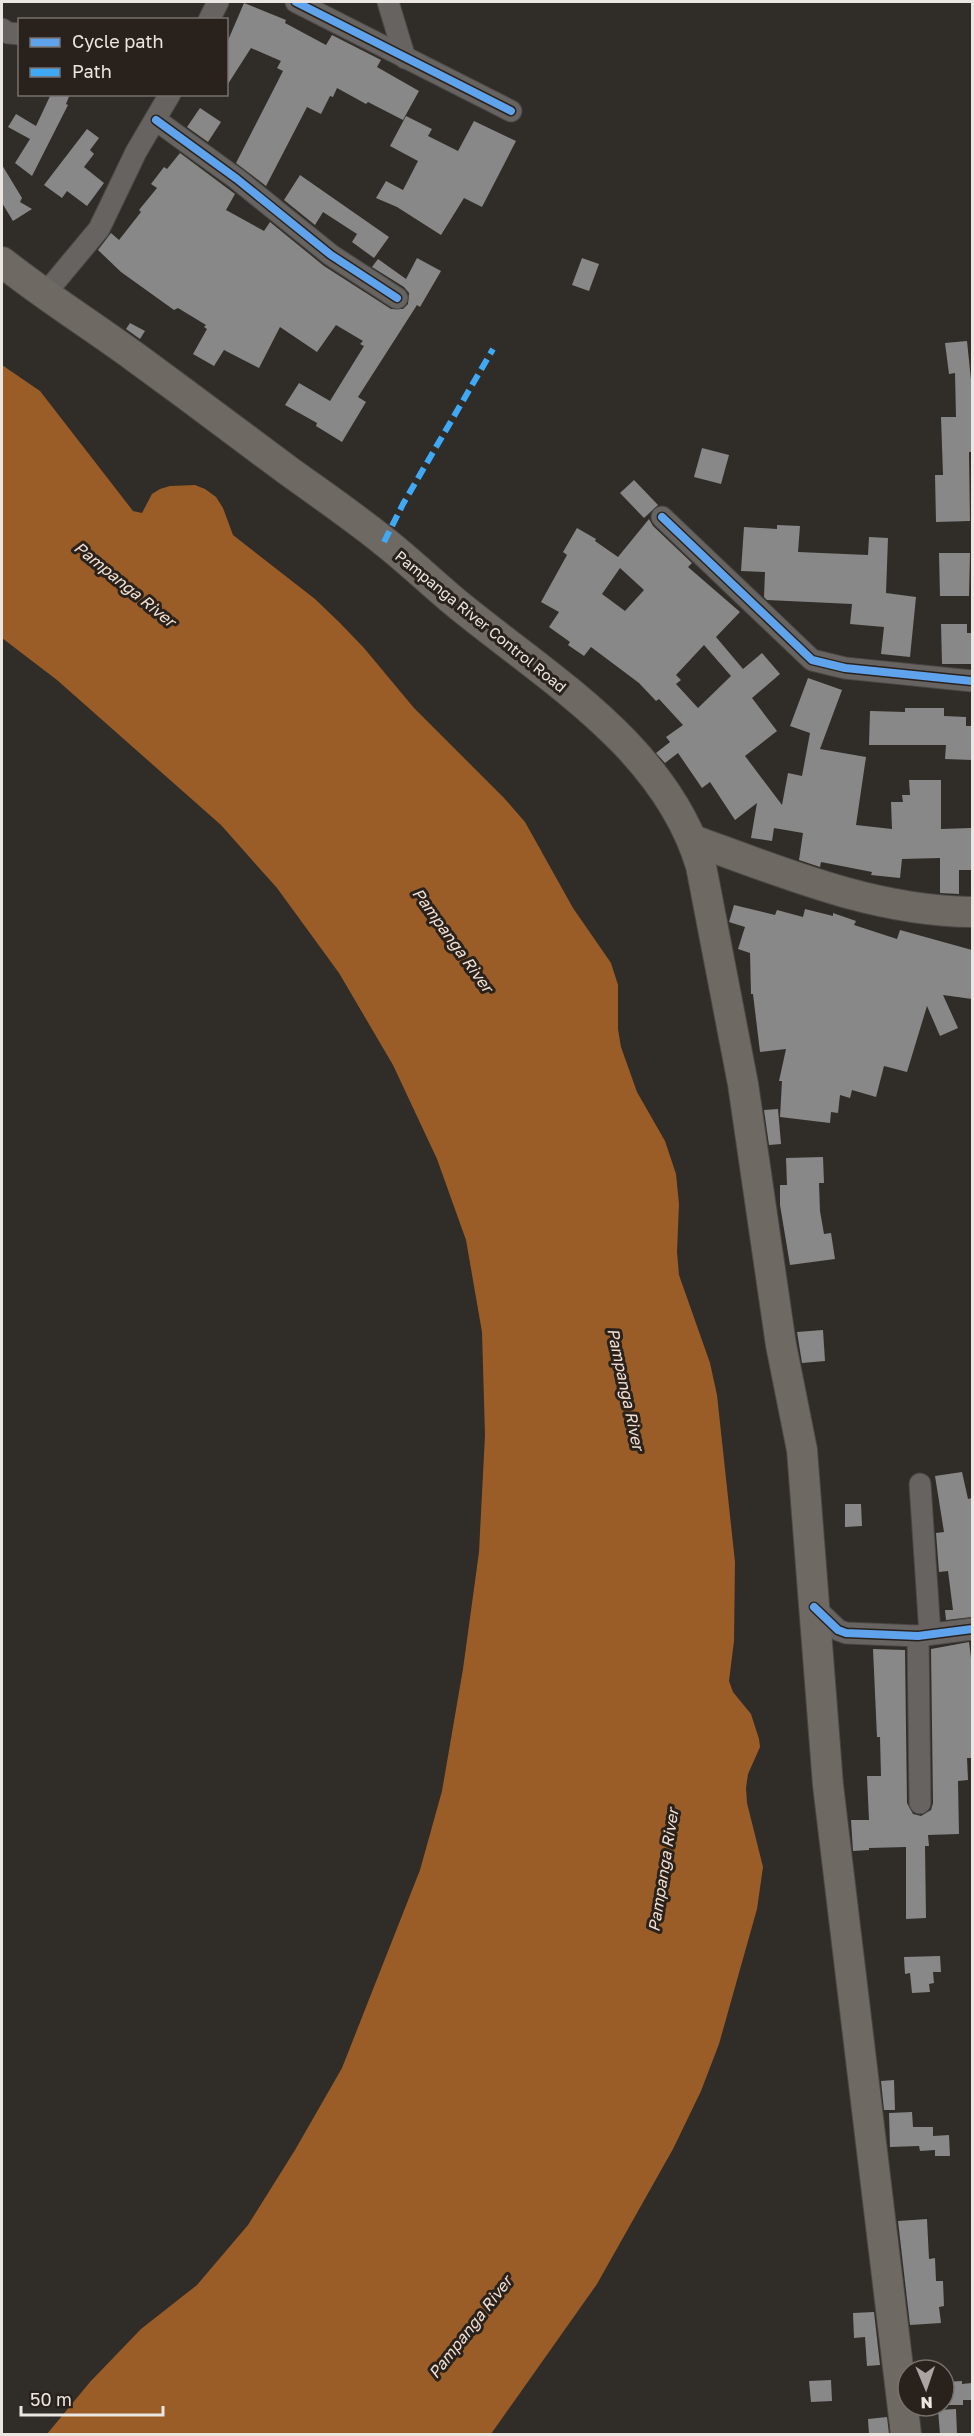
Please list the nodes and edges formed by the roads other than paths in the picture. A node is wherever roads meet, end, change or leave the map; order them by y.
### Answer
1 (218, 2) edge
2 (296, 2) edge
3 (388, 2) edge
4 (210, 18) edge
5 (2, 29) edge
6 (18, 34) edge
7 (405, 58) junction
8 (169, 96) edge
9 (511, 111) dead end
10 (156, 120) junction
11 (2, 262) edge
12 (44, 295) junction
13 (397, 298) dead end
14 (662, 517) dead end
15 (972, 681) edge
16 (693, 840) junction
17 (972, 912) edge
18 (920, 1484) dead end
19 (814, 1607) junction
20 (972, 1629) edge
21 (924, 1635) junction
22 (920, 1803) dead end
23 (906, 2434) edge

1 - 4 street
2 - 7 street
3 - 7 street
5 - 6 street
7 - 9 street
8 - 10 street
10 - 12 street
10 - 13 street
11 - 12 main road, Pampanga River Control Road
12 - 16 main road, Pampanga River Control Road
14 - 15 street
16 - 17 main road
16 - 19 main road, Pampanga River Control Road
18 - 21 street
19 - 21 street
19 - 23 main road, Pampanga River Control Road
20 - 21 street
21 - 22 street

